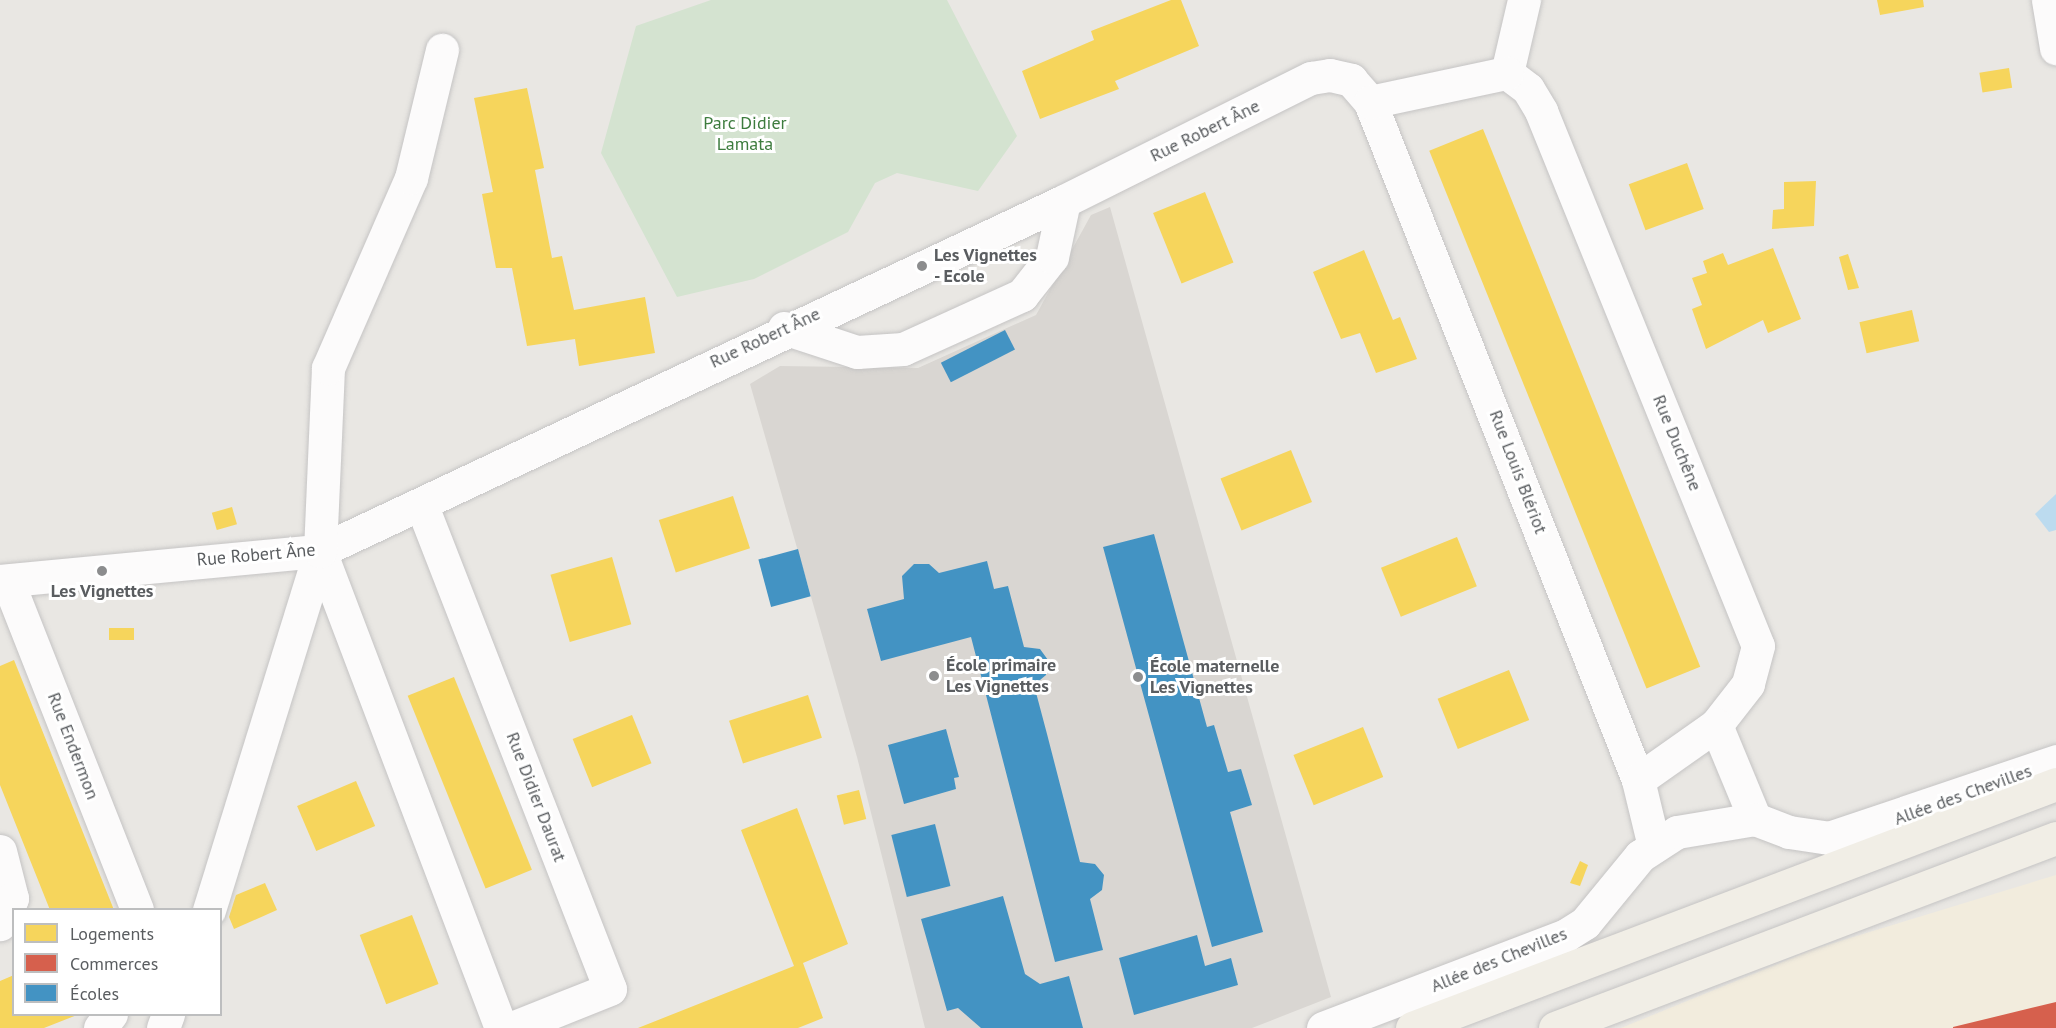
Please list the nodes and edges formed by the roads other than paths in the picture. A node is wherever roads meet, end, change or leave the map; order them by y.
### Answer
1 (1524, 0) edge
2 (2048, 0) edge
3 (2056, 48) edge
4 (442, 50) dead end
5 (1507, 73) junction
6 (1371, 102) junction
7 (1064, 201) junction
8 (784, 328) junction
9 (422, 506) junction
10 (320, 551) junction
11 (4, 581) edge
12 (1716, 725) junction
13 (2056, 761) edge
14 (1638, 780) junction
15 (2056, 784) edge
16 (1755, 819) junction
17 (2056, 838) edge
18 (1654, 846) junction
19 (0, 851) edge
20 (137, 908) edge
21 (209, 908) edge
22 (0, 924) edge
23 (109, 1016) edge
24 (100, 1028) edge
25 (501, 1028) edge
26 (512, 1028) edge
27 (1323, 1028) edge
28 (1412, 1028) edge
29 (1555, 1028) edge

1 - 5 street
2 - 3 street
4 - 10 street
5 - 6 street
5 - 12 street, Rue Duchêne
6 - 7 street, Rue Robert Âne
6 - 14 street, Rue Louis Blériot
7 - 8 street, Rue Robert Âne
7 - 8 street
8 - 9 street, Rue Robert Âne
9 - 10 street, Rue Robert Âne
9 - 26 street, Rue Didier Daurat
10 - 11 street, Rue Robert Âne
10 - 21 street
10 - 25 street
11 - 20 street, Rue Endermon
12 - 14 street, Rue Duchêne
12 - 16 street
13 - 16 street, Allée des Chevilles
14 - 18 street, Rue Louis Blériot
15 - 28 main road
16 - 18 street, Allée des Chevilles
17 - 29 main road
18 - 27 street, Allée des Chevilles
19 - 22 street
23 - 24 street

